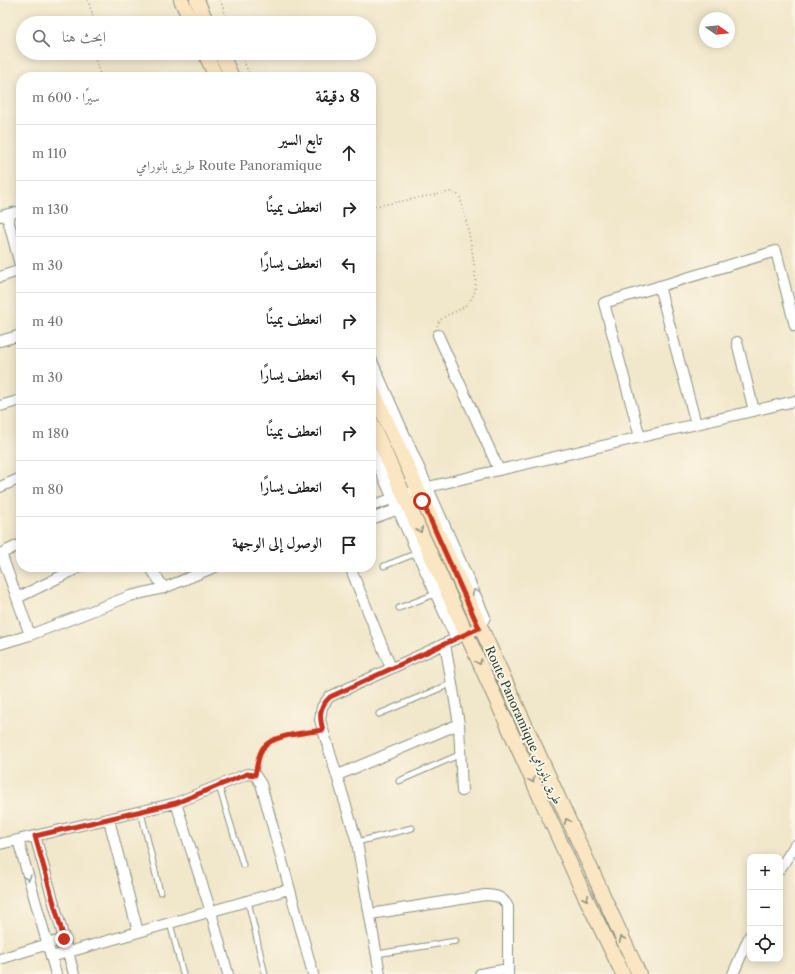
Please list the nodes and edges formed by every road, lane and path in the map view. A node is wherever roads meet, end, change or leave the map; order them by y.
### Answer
1 (88, 0) edge
2 (181, 0) edge
3 (197, 0) edge
4 (220, 0) edge
5 (93, 16) edge
6 (189, 16) edge
7 (204, 16) edge
8 (226, 16) edge
9 (95, 60) edge
10 (208, 60) edge
11 (224, 60) edge
12 (244, 60) edge
13 (99, 72) edge
14 (214, 72) edge
15 (230, 72) edge
16 (248, 72) edge
17 (376, 206) edge
18 (16, 212) edge
19 (4, 216) edge
20 (16, 253) edge
21 (16, 271) edge
22 (0, 277) edge
23 (659, 286) junction
24 (795, 326) edge
25 (438, 335) joint
26 (16, 336) edge
27 (0, 341) edge
28 (737, 342) dead end
29 (376, 376) edge
30 (376, 400) edge
31 (16, 401) edge
32 (795, 401) edge
33 (0, 406) edge
34 (754, 411) junction
35 (696, 424) junction
36 (376, 431) edge
37 (640, 437) junction
38 (376, 456) edge
39 (499, 470) junction
40 (16, 480) edge
41 (0, 487) edge
42 (413, 498) junction
43 (376, 505) edge
44 (376, 516) edge
45 (16, 546) edge
46 (1, 553) edge
47 (417, 553) junction
48 (384, 566) dead end
49 (70, 572) edge
50 (153, 572) edge
51 (203, 572) edge
52 (352, 572) edge
53 (164, 588) junction
54 (436, 594) junction
55 (17, 598) junction
56 (399, 608) dead end
57 (479, 628) junction
58 (30, 635) junction
59 (461, 637) junction
60 (0, 644) edge
61 (445, 644) junction
62 (391, 668) junction
63 (453, 683) junction
64 (379, 714) dead end
65 (459, 724) junction
66 (323, 730) junction
67 (461, 754) junction
68 (255, 775) junction
69 (338, 775) junction
70 (400, 781) dead end
71 (219, 786) junction
72 (462, 791) dead end
73 (176, 803) junction
74 (140, 812) junction
75 (109, 820) junction
76 (412, 828) dead end
77 (35, 836) junction
78 (18, 840) junction
79 (358, 842) junction
80 (0, 844) edge
81 (795, 845) edge
82 (783, 864) edge
83 (243, 865) dead end
84 (289, 889) junction
85 (160, 892) dead end
86 (248, 901) junction
87 (211, 912) junction
88 (371, 914) junction
89 (170, 923) junction
90 (138, 932) junction
91 (64, 939) junction
92 (456, 942) dead end
93 (747, 942) edge
94 (48, 945) junction
95 (67, 953) junction
96 (377, 954) junction
97 (51, 957) junction
98 (0, 958) edge
99 (508, 971) edge
100 (56, 974) edge
101 (74, 974) edge
102 (183, 974) edge
103 (228, 974) edge
104 (265, 974) edge
105 (313, 974) edge
106 (380, 974) edge
107 (480, 974) edge
108 (623, 974) edge
109 (639, 974) edge
110 (733, 974) edge

1 - 5 path
2 - 6 street
3 - 7 street
4 - 8 path
9 - 13 path
10 - 14 street
11 - 15 street
12 - 16 path
17 - 25 path
18 - 19 street
19 - 20 street
21 - 22 street
23 - 24 street
23 - 35 street
23 - 37 street
25 - 39 street
26 - 27 street
28 - 34 street
29 - 42 street
30 - 42 street, Route Panoramique طريق بانورامي
31 - 33 street
32 - 34 street
34 - 35 street
35 - 37 street
36 - 42 street, Route Panoramique طريق بانورامي
37 - 39 street
38 - 42 street
39 - 42 street
40 - 41 street
42 - 43 street
42 - 44 street
42 - 47 street
57 -> 42 street, Route Panoramique طريق بانورامي
42 -> 59 street, Route Panoramique طريق بانورامي
45 - 46 street
46 - 55 street
47 - 48 lane
47 - 54 street
49 - 55 street
50 - 53 street
51 - 53 street
52 - 62 street
53 - 58 street
54 - 56 lane
54 - 59 street
55 - 58 street
57 - 59 street
109 -> 57 street, Route Panoramique طريق بانورامي
58 - 60 street
59 - 61 street
59 -> 108 street, Route Panoramique طريق بانورامي
61 - 62 street
61 - 63 street
62 - 66 street
63 - 64 lane
63 - 65 street
65 - 67 street
65 - 69 street
66 - 68 path
66 - 69 street
67 - 70 lane
67 - 72 street
68 - 71 street
68 - 84 street
69 - 79 street
71 - 73 street
71 - 83 lane
73 - 74 street
73 - 87 street
74 - 75 street
74 - 85 lane
75 - 77 street
75 - 90 street
76 - 79 lane
77 - 78 street
77 - 91 street
78 - 80 street
78 -> 94 street
79 - 88 street
81 - 82 street
84 - 86 street
84 - 105 street
86 - 87 street
86 - 104 lane
87 - 89 street
87 - 103 street
88 - 96 street
88 - 99 street
89 - 90 street
89 - 102 lane
90 - 95 street
91 - 94 street
91 - 95 street
92 - 96 lane
93 - 110 street
94 - 97 street
94 - 98 street
95 - 97 street
95 - 101 street
96 - 106 street
97 - 100 street
99 - 107 street

